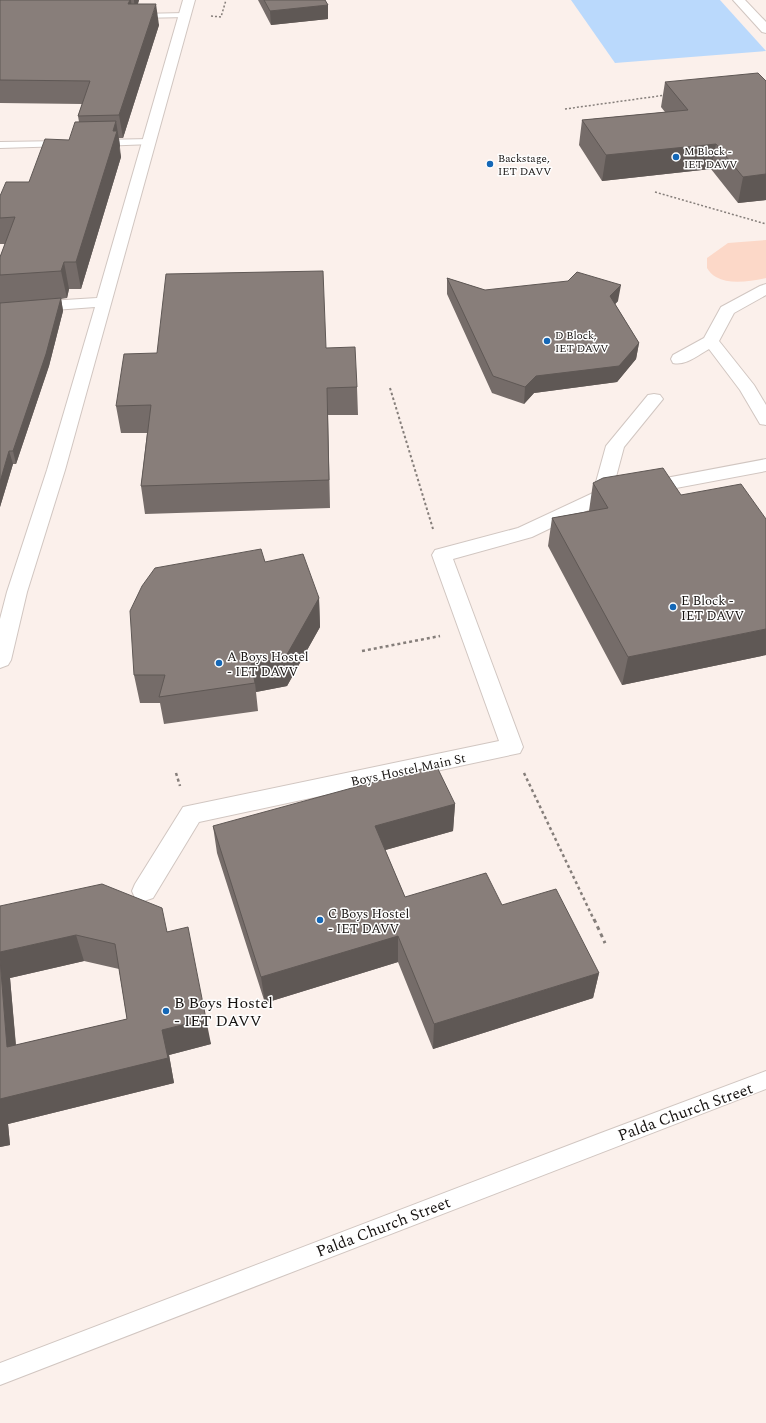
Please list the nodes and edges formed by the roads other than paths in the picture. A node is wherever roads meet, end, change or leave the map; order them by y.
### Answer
1 (739, 0) edge
2 (187, 8) edge
3 (130, 16) edge
4 (766, 29) edge
5 (150, 142) junction
6 (92, 143) edge
7 (69, 144) edge
8 (0, 145) edge
9 (766, 289) edge
10 (104, 302) junction
11 (0, 309) edge
12 (711, 341) junction
13 (679, 359) dead end
14 (654, 399) dead end
15 (766, 420) edge
16 (766, 465) edge
17 (602, 496) junction
18 (0, 660) edge
19 (144, 891) dead end
20 (766, 1080) edge
21 (0, 1374) edge

1 - 4 street
2 - 3 lane
2 - 5 street
5 - 6 lane
5 - 10 street
7 - 8 lane
9 - 12 street
10 - 11 street
10 - 18 street
12 - 13 street
12 - 15 street
14 - 17 street
16 - 17 street
17 - 19 street, Boys Hostel Main St
20 - 21 lane, Palda Church Street

